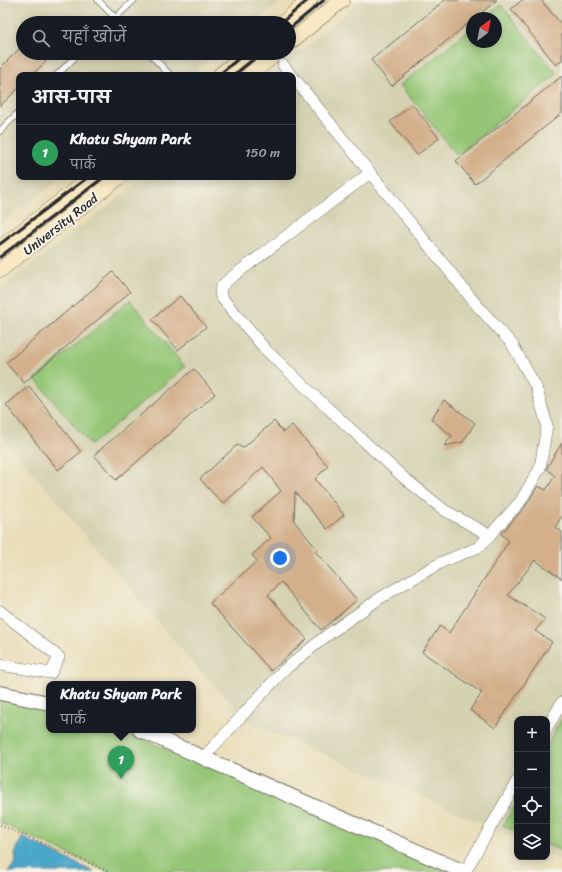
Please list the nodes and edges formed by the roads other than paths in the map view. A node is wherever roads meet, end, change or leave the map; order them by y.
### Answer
1 (98, 0) edge
2 (134, 0) edge
3 (310, 0) edge
4 (342, 0) edge
5 (113, 16) edge
6 (117, 16) edge
7 (291, 16) edge
8 (296, 37) edge
9 (72, 60) edge
10 (156, 60) edge
11 (238, 60) edge
12 (275, 60) edge
13 (280, 60) edge
14 (60, 72) edge
15 (167, 72) edge
16 (224, 72) edge
17 (254, 72) edge
18 (289, 72) edge
19 (296, 81) edge
20 (16, 115) edge
21 (0, 131) edge
22 (370, 172) junction
23 (88, 180) edge
24 (115, 180) edge
25 (0, 248) edge
26 (0, 270) edge
27 (490, 535) junction
28 (0, 611) edge
29 (0, 665) edge
30 (0, 693) edge
31 (46, 702) edge
32 (562, 702) edge
33 (550, 723) edge
34 (147, 733) edge
35 (203, 758) junction
36 (514, 786) edge
37 (465, 872) edge

1 - 5 lane
2 - 6 lane
3 - 7 main road
4 - 8 main road
9 - 14 lane
10 - 15 lane
11 - 16 main road
12 - 17 main road
13 - 18 street
19 - 22 street
20 - 21 lane
22 - 27 street
22 - 27 street
23 - 25 main road, University Road
24 - 26 main road, University Road
27 - 35 street
28 - 29 street
30 - 31 street
32 - 33 street
34 - 35 street
35 - 37 street
36 - 37 street

